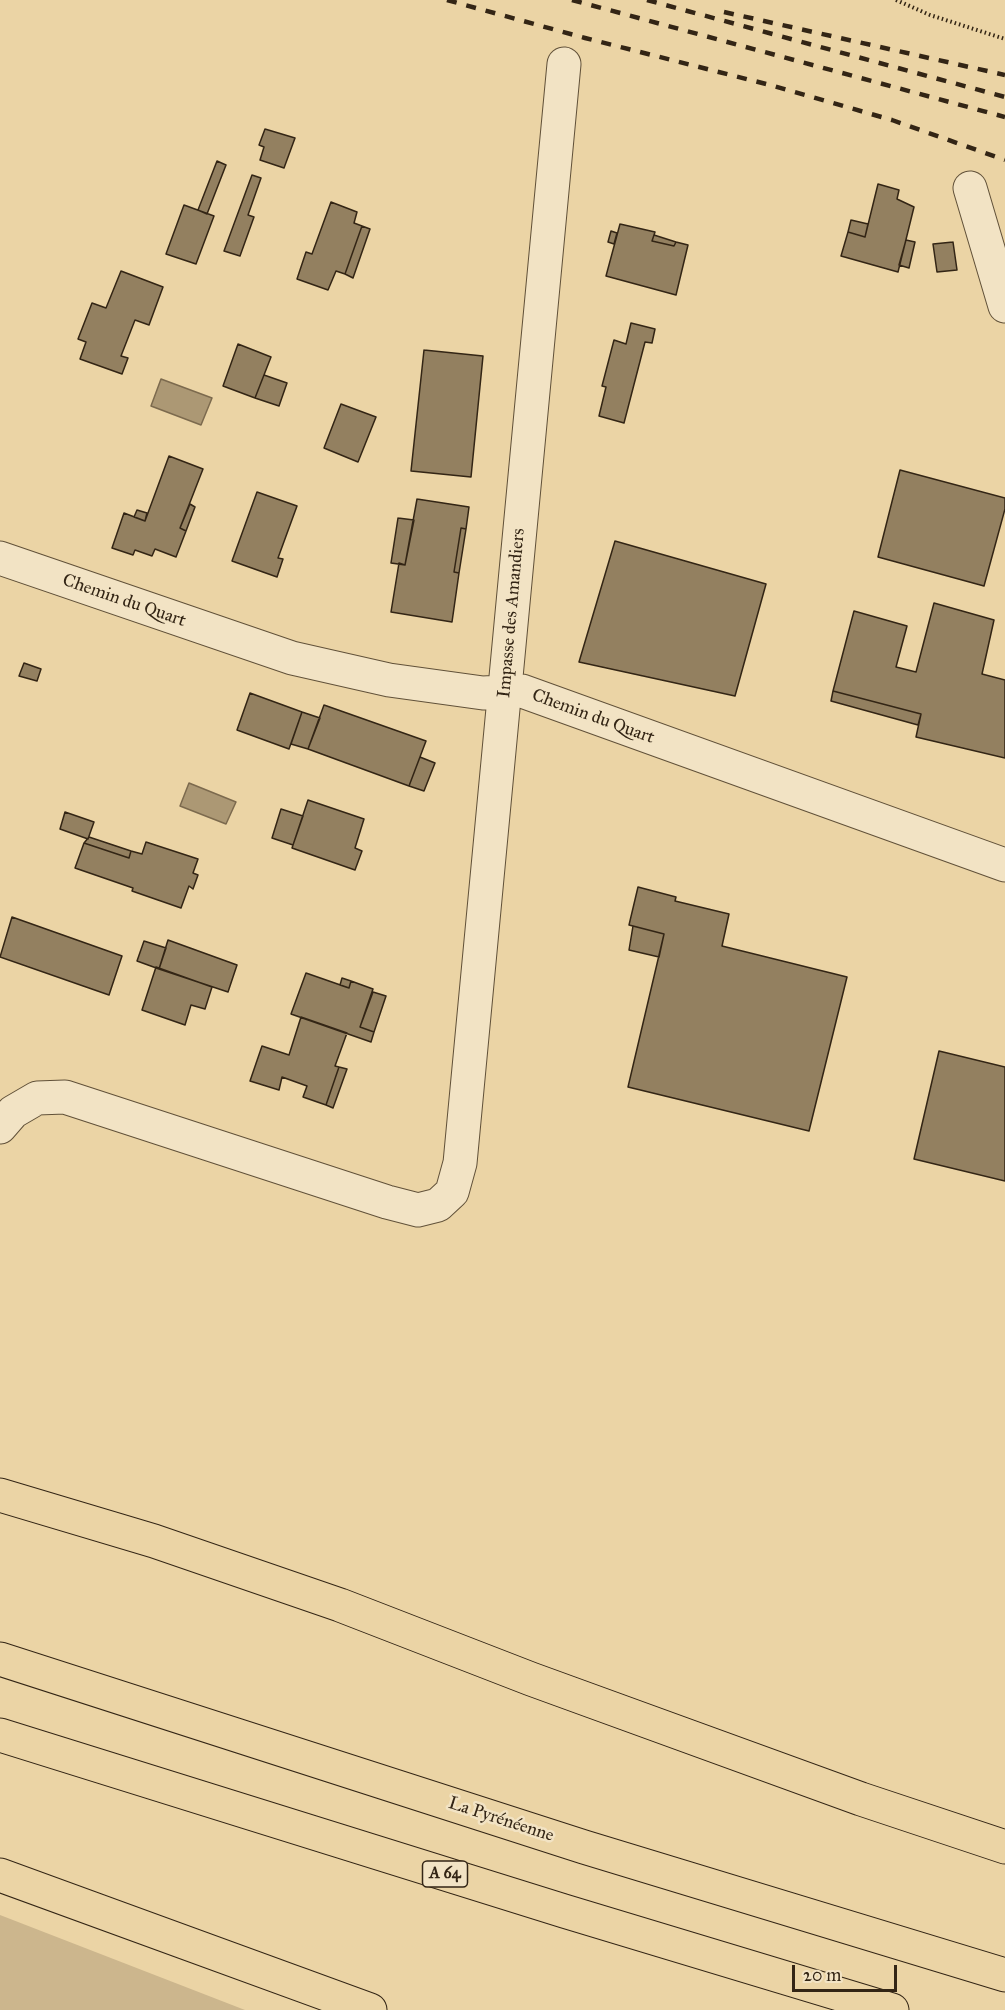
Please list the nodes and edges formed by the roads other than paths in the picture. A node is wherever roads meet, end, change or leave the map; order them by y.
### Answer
1 (564, 64) dead end
2 (970, 188) dead end
3 (1005, 306) edge
4 (0, 558) edge
5 (504, 692) junction
6 (1005, 865) edge
7 (0, 1127) edge
8 (0, 1496) edge
9 (0, 1659) edge
10 (0, 1735) edge
11 (1005, 1847) edge
12 (0, 1875) edge
13 (1005, 1975) edge
14 (370, 2010) edge
15 (892, 2010) edge

1 - 5 street, Impasse des Amandiers
2 - 3 street
4 - 5 street, Chemin du Quart
5 - 6 street, Chemin du Quart
5 - 7 street, Impasse des Amandiers
8 - 11 highway
9 - 13 highway, La Pyrénéenne
10 - 15 highway, A 64
12 - 14 highway

